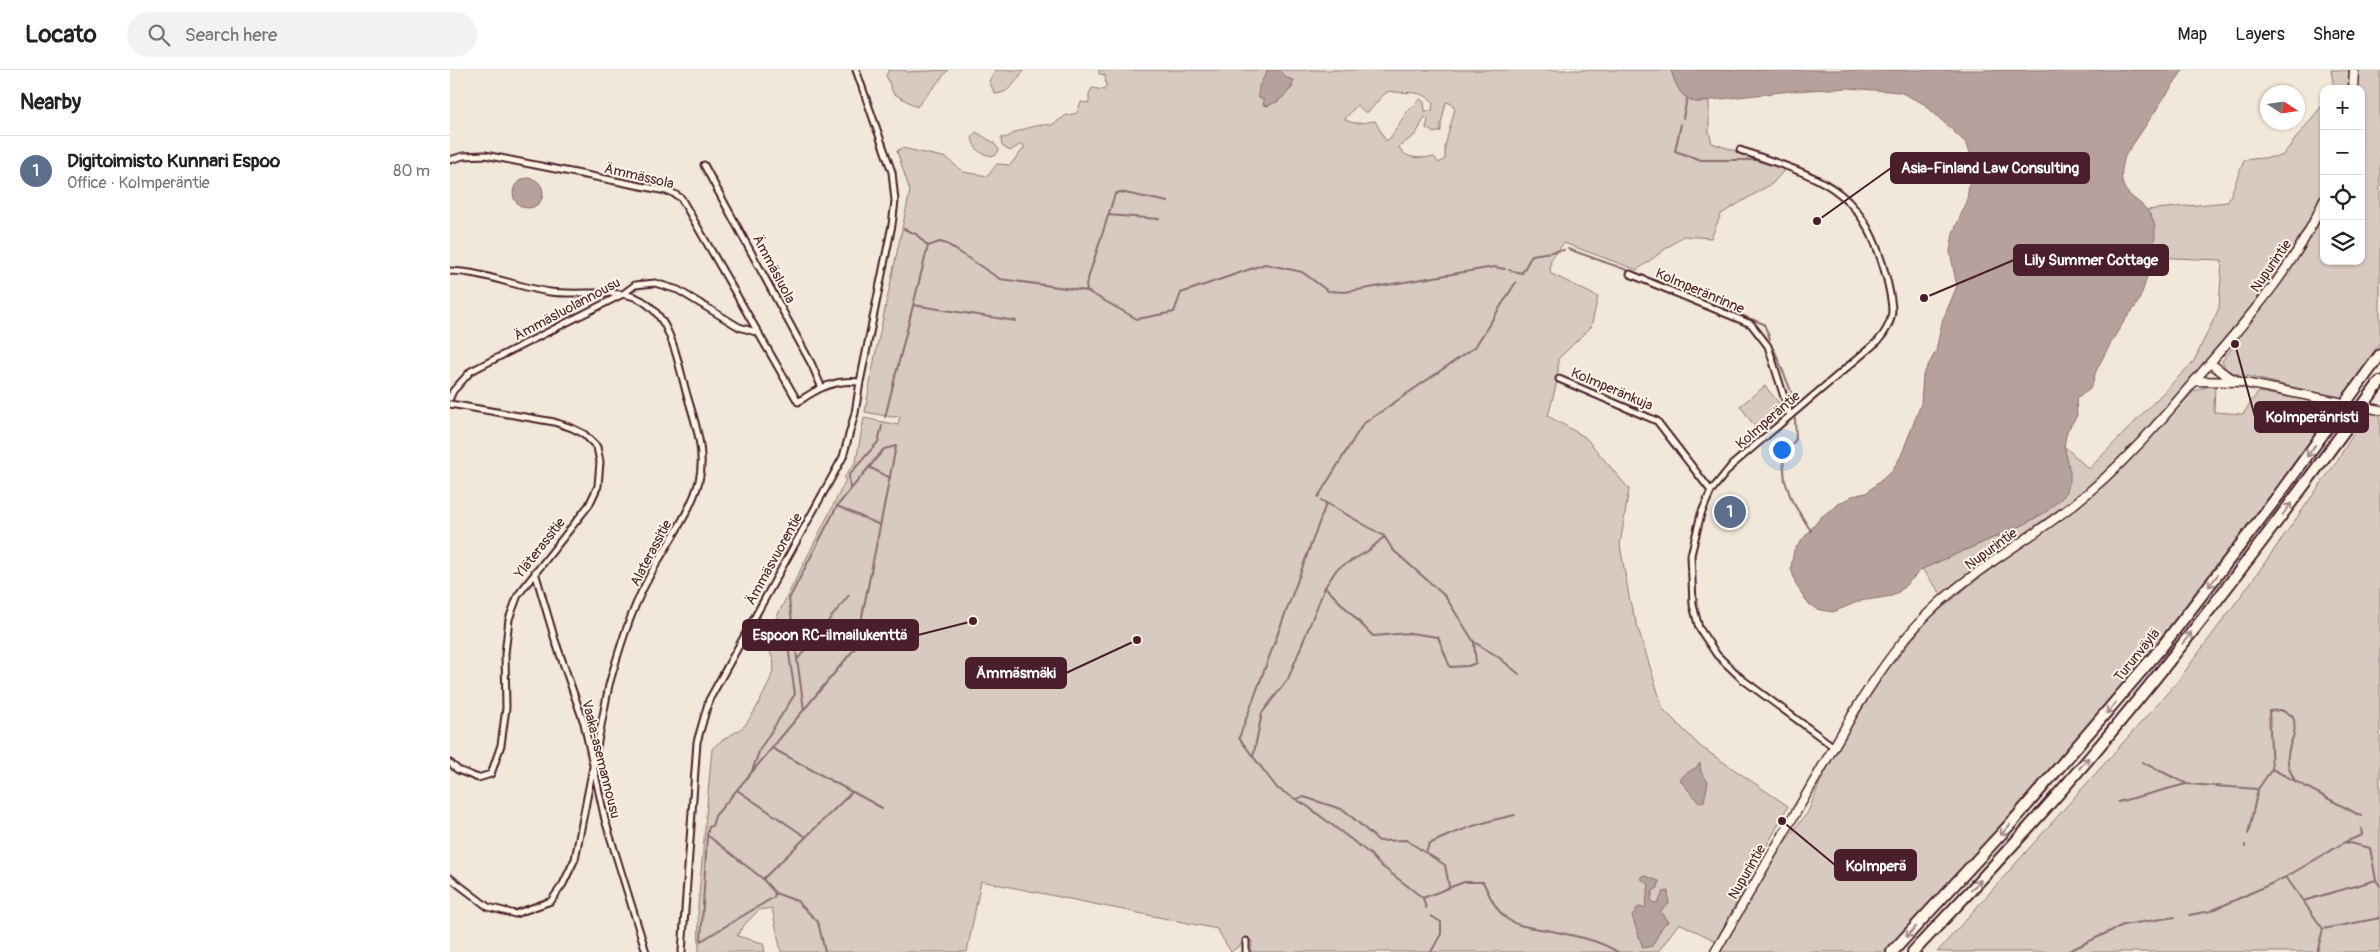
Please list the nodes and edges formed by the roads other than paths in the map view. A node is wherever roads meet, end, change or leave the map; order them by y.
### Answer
1 (856, 70) edge
2 (2354, 70) edge
3 (2353, 85) edge
4 (1740, 150) dead end
5 (450, 160) edge
6 (704, 165) dead end
7 (2320, 208) edge
8 (450, 271) edge
9 (1630, 274) dead end
10 (623, 294) junction
11 (759, 334) junction
12 (2380, 355) edge
13 (2210, 362) junction
14 (1560, 379) dead end
15 (2195, 381) junction
16 (860, 382) junction
17 (2240, 382) junction
18 (2380, 382) edge
19 (821, 386) junction
20 (450, 398) edge
21 (2339, 402) tunnel mouth
22 (450, 404) edge
23 (2370, 408) tunnel mouth
24 (2380, 410) edge
25 (1790, 416) junction
26 (1711, 491) junction
27 (534, 572) junction
28 (1834, 747) junction
29 (593, 762) junction
30 (450, 763) edge
31 (450, 878) edge
32 (1246, 941) dead end
33 (646, 952) edge
34 (682, 952) edge
35 (1246, 952) edge
36 (1715, 952) edge
37 (1892, 952) edge
38 (1913, 952) edge

1 - 16 street, Ämmäsvuorentie
2 - 3 main road
4 - 25 street, Kolmperäntie
5 - 11 street, Ämmässola
6 - 19 street, Ämmäsluola
7 - 13 main road, Nupurintie
8 - 10 street, Alaterassitie
9 - 25 street, Kolmperänrinne
10 - 11 street, Ämmäsluolannousu
10 - 20 street, Ämmäsluolannousu
10 - 29 street, Alaterassitie
11 - 19 street, Ämmässola
12 -> 37 highway, Turunväylä
13 - 15 main road, Nupurintie
13 - 17 main road
14 - 26 street, Kolmperänkuja
15 - 17 main road
15 - 28 main road, Nupurintie
16 - 19 street
16 - 34 street, Ämmäsvuorentie
17 - 21 main road
38 -> 18 highway, Turunväylä
22 - 27 street, Yläterassitie
23 - 24 main road
25 - 26 street, Kolmperäntie
26 - 28 street, Kolmperäntie
27 - 29 street, Vaaka-asemannousu
27 - 30 street, Yläterassitie
28 - 36 main road, Nupurintie
29 - 31 street, Alaterassitie
29 - 33 street, Vaaka-asemannousu
32 - 35 street

